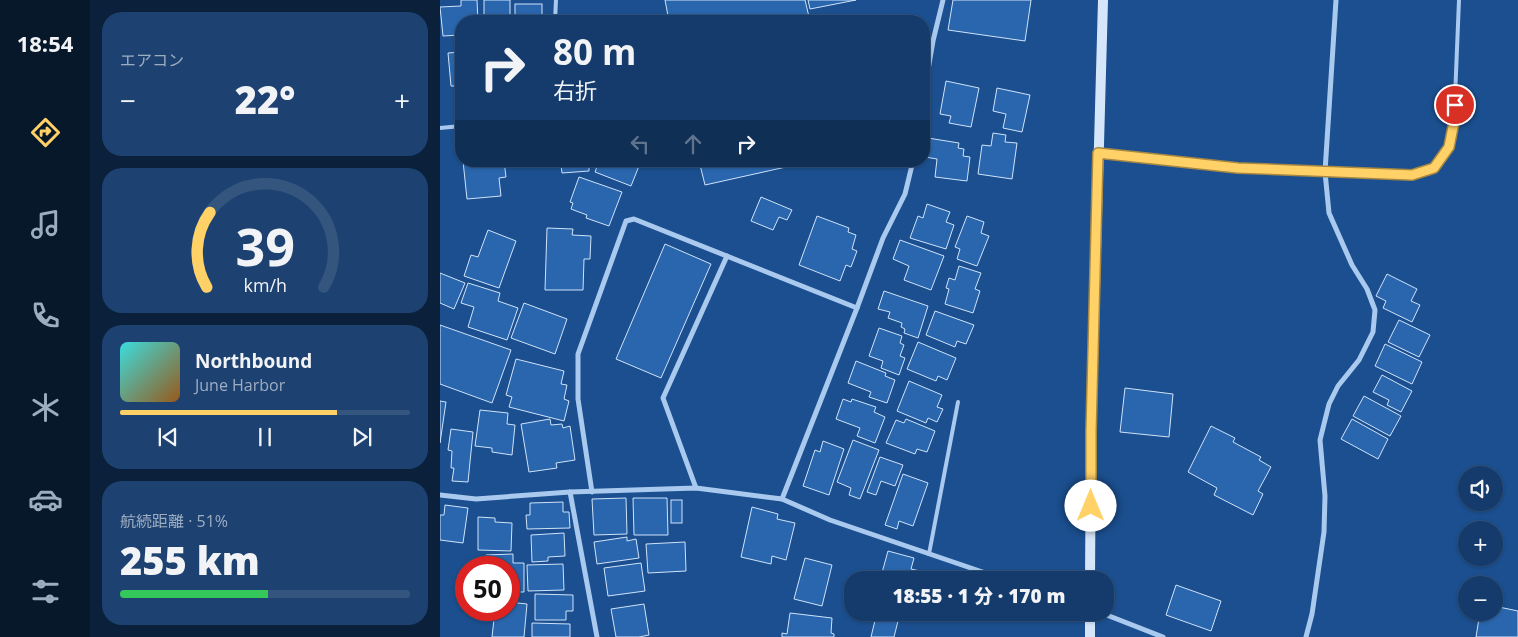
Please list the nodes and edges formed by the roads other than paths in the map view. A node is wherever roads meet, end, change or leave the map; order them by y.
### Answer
1 (556, 0) edge
2 (943, 0) edge
3 (1103, 0) edge
4 (1336, 0) edge
5 (1460, 0) edge
6 (555, 15) edge
7 (930, 58) edge
8 (455, 127) edge
9 (440, 128) edge
10 (1098, 153) junction
11 (912, 167) edge
12 (1325, 172) junction
13 (727, 256) junction
14 (857, 308) junction
15 (958, 402) dead end
16 (696, 488) junction
17 (570, 492) junction
18 (592, 492) junction
19 (440, 494) edge
20 (782, 499) junction
21 (928, 554) junction
22 (979, 571) edge
23 (1090, 571) edge
24 (1114, 618) edge
25 (1090, 621) edge
26 (597, 637) edge
27 (1090, 637) edge
28 (1163, 637) edge
29 (1306, 637) edge

1 - 6 lane
2 - 7 street
3 - 10 main road
4 - 12 street
5 - 12 lane
8 - 9 lane
10 - 12 lane
10 - 23 main road
11 - 14 street
12 - 29 street
13 - 14 street
13 - 16 street
13 - 18 street
14 - 20 street
15 - 21 lane
16 - 18 street
16 - 20 street
17 - 18 street
17 - 19 street
17 - 26 street
20 - 21 street
21 - 22 street
24 - 28 street
25 - 27 main road

